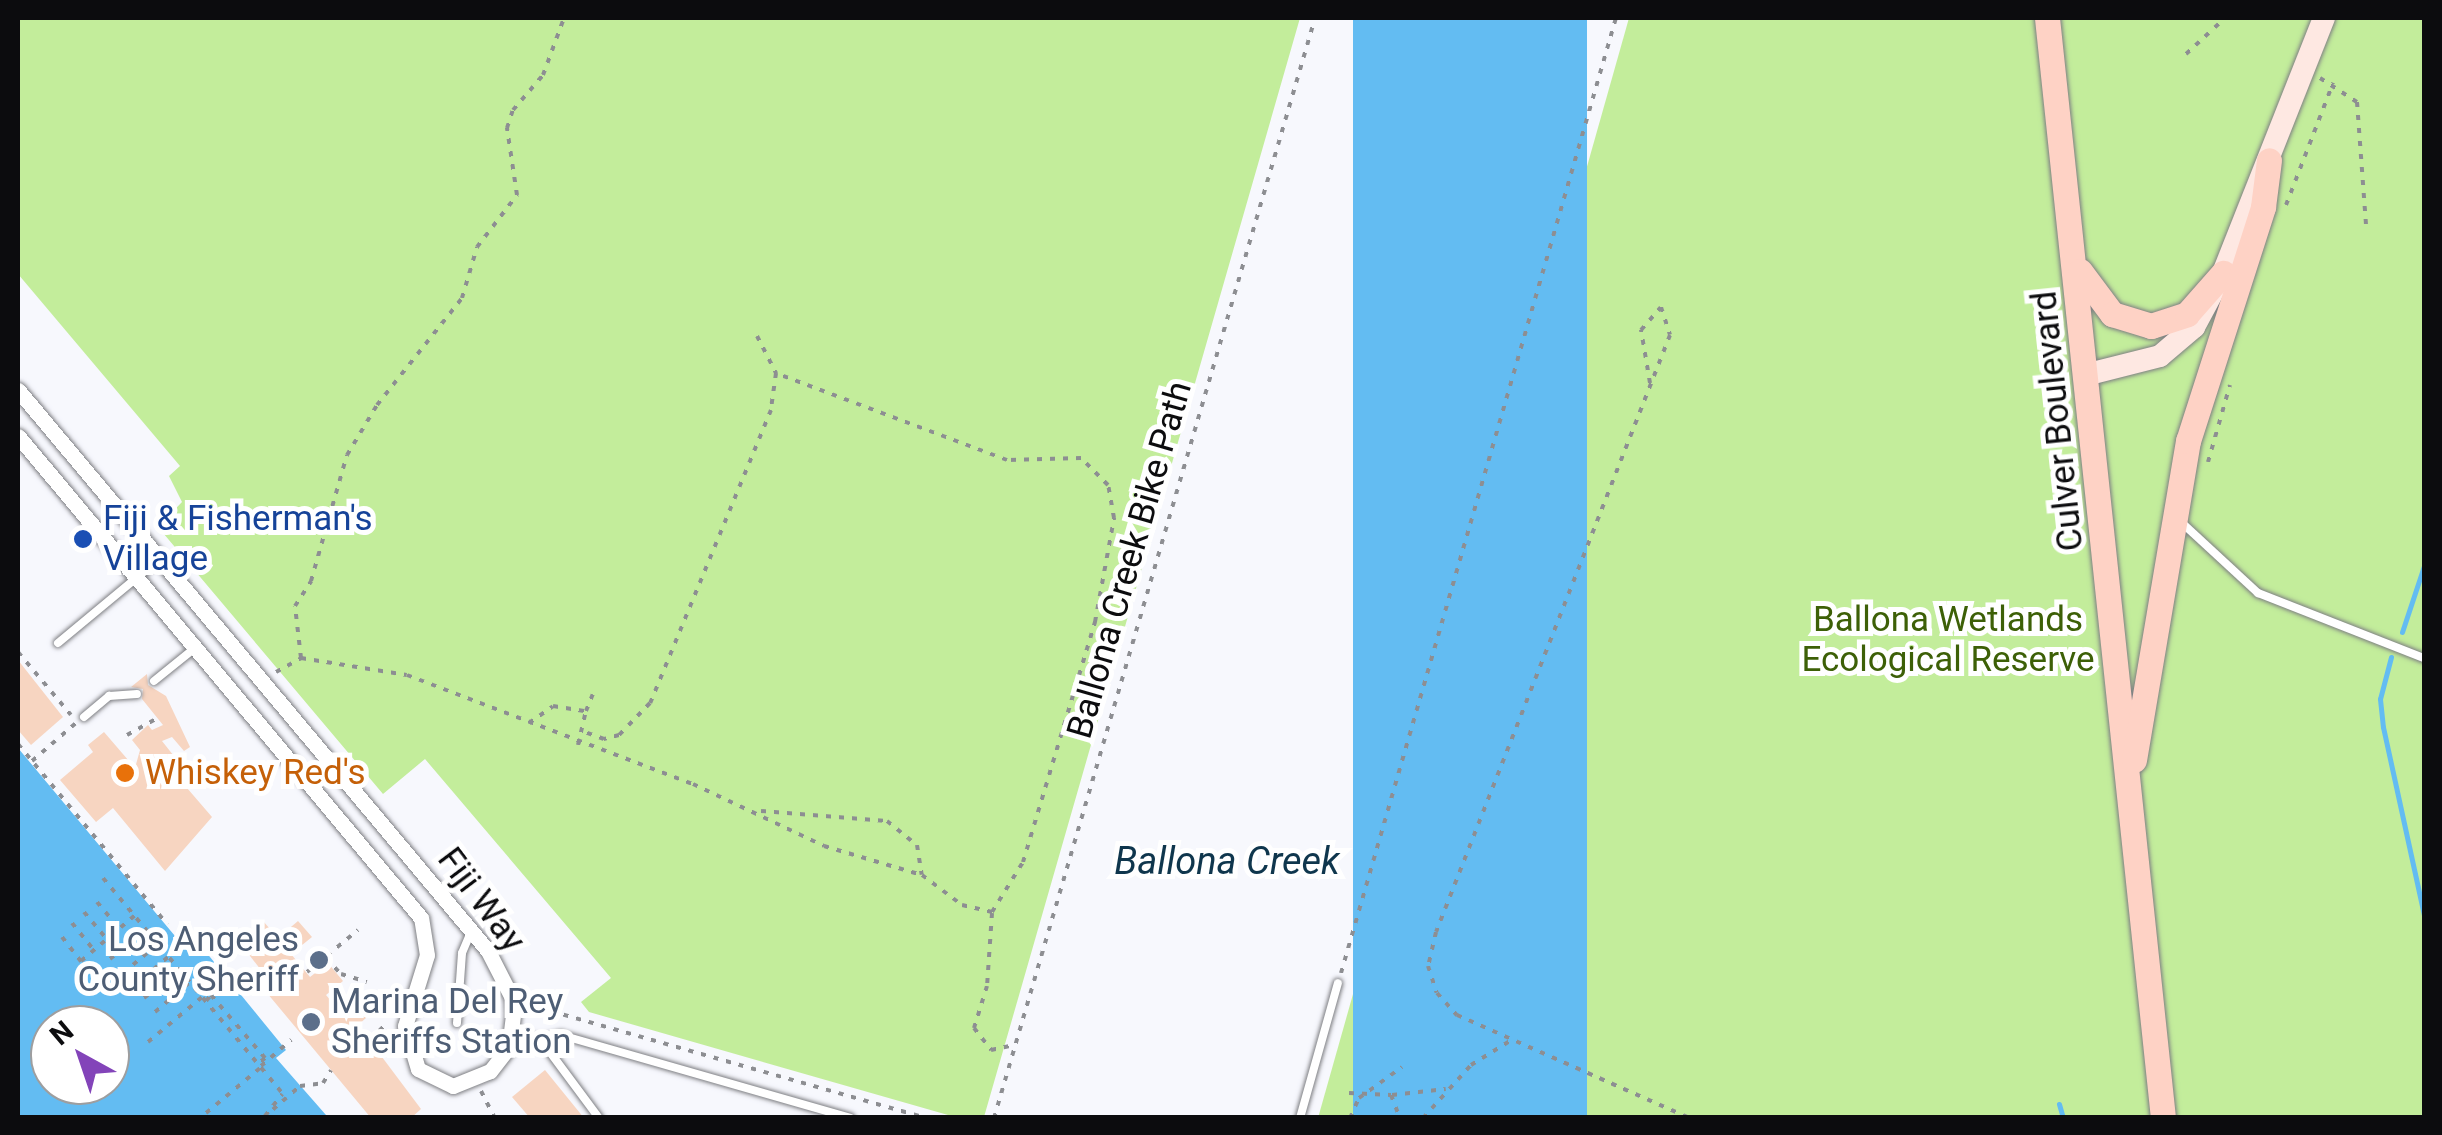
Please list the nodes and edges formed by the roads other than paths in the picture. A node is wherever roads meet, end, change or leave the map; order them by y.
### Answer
1 (2047, 18) edge
2 (2324, 18) edge
3 (2269, 160) junction
4 (2078, 267) junction
5 (2223, 273) junction
6 (2090, 374) junction
7 (18, 390) edge
8 (18, 436) edge
9 (2173, 518) junction
10 (159, 559) junction
11 (137, 578) junction
12 (58, 643) dead end
13 (196, 647) junction
14 (2424, 658) edge
15 (154, 681) dead end
16 (264, 682) junction
17 (137, 694) dead end
18 (241, 700) junction
19 (80, 719) road end
20 (2128, 784) junction
21 (472, 930) junction
22 (1338, 982) road end
23 (456, 1023) dead end
24 (512, 1033) junction
25 (540, 1040) junction
26 (600, 1118) edge
27 (850, 1118) edge
28 (1300, 1118) edge
29 (2164, 1118) edge

1 - 4 main road, Culver Boulevard
2 - 3 main road
3 - 5 main road
3 - 9 main road
4 - 5 main road
4 - 6 main road, Culver Boulevard
5 - 6 main road
6 - 20 main road, Culver Boulevard
7 - 10 street, Fiji Way
8 - 11 street, Fiji Way
9 - 14 lane
9 - 20 main road
10 - 11 lane
10 - 16 street, Fiji Way
11 - 12 lane
11 - 13 street, Fiji Way
13 - 15 lane
13 - 18 street, Fiji Way
16 - 18 street
16 - 21 street, Fiji Way
17 - 19 lane
18 - 24 street, Fiji Way
20 - 29 main road, Culver Boulevard
21 - 23 lane
21 - 24 street, Fiji Way
22 - 28 lane
24 - 25 lane
25 - 26 lane
25 - 27 lane

